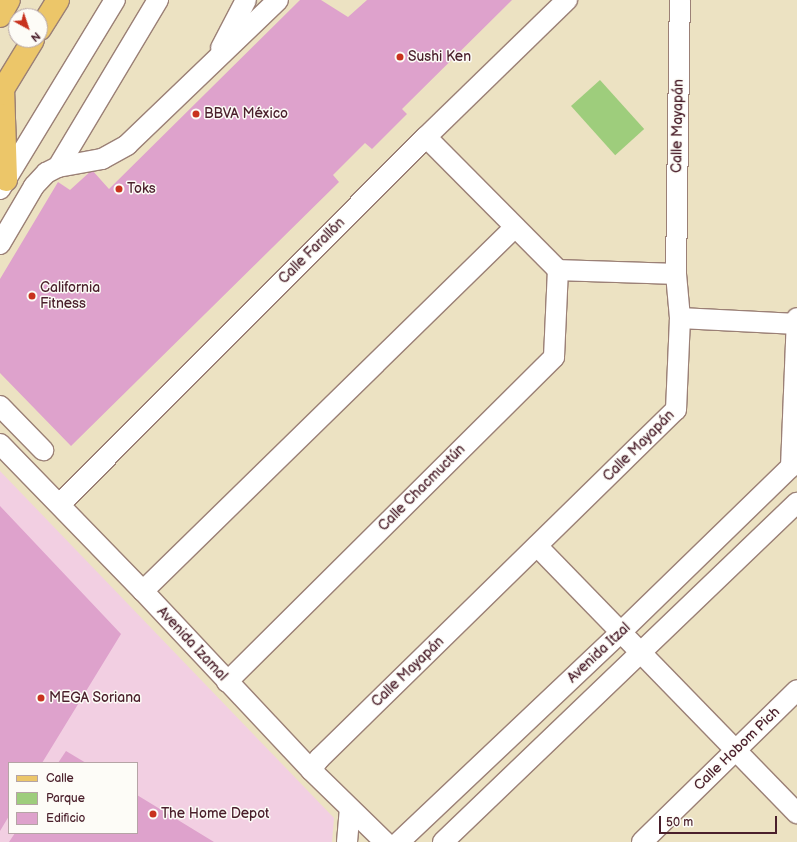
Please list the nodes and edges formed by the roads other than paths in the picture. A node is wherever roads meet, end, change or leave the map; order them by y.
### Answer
1 (9, 0) edge
2 (58, 0) edge
3 (115, 0) edge
4 (158, 0) edge
5 (246, 0) edge
6 (278, 0) edge
7 (567, 0) edge
8 (680, 0) edge
9 (0, 16) edge
10 (48, 16) edge
11 (28, 48) edge
12 (212, 64) junction
13 (2, 91) edge
14 (426, 137) junction
15 (58, 167) junction
16 (3, 185) edge
17 (515, 227) junction
18 (0, 244) edge
19 (558, 270) junction
20 (676, 274) junction
21 (680, 318) junction
22 (797, 318) edge
23 (797, 324) edge
24 (0, 406) edge
25 (0, 444) edge
26 (43, 450) dead end
27 (794, 464) edge
28 (797, 503) edge
29 (60, 504) junction
30 (537, 546) junction
31 (143, 591) junction
32 (622, 631) junction
33 (643, 653) junction
34 (227, 682) junction
35 (797, 690) edge
36 (737, 749) junction
37 (311, 770) junction
38 (350, 809) junction
39 (797, 813) edge
40 (446, 841) edge
41 (347, 842) edge
42 (385, 842) edge
43 (399, 842) edge
44 (642, 842) edge

1 - 9 main road
2 - 10 main road
3 - 16 street
4 - 15 street
5 - 12 street
6 - 12 street
7 - 14 street, Calle Farallón
8 - 20 street, Calle Mayapán
11 - 13 main road
12 - 15 street
13 - 16 main road
14 - 17 street
14 - 29 street, Calle Farallón
15 - 18 street
17 - 19 street
17 - 31 street
19 - 20 street
19 - 34 street, Calle Chacmuctún
20 - 21 street, Calle Mayapán
21 - 23 street
21 - 30 street, Calle Mayapán
22 - 23 street
23 - 27 street
24 - 26 street
25 - 29 street, Avenida Izamal
27 - 32 street, Avenida Itzal
28 - 33 street
29 - 31 street, Avenida Izamal
30 - 32 street
30 - 37 street, Calle Mayapán
31 - 34 street, Avenida Izamal
32 - 33 street
32 - 43 street, Avenida Itzal
33 - 36 street
33 - 40 street
34 - 37 street, Avenida Izamal
35 - 36 street, Calle Hobom Pich
36 - 39 street
36 - 44 street, Calle Hobom Pich
37 - 38 street, Avenida Izamal
38 - 41 street
38 - 42 street, Avenida Izamal

